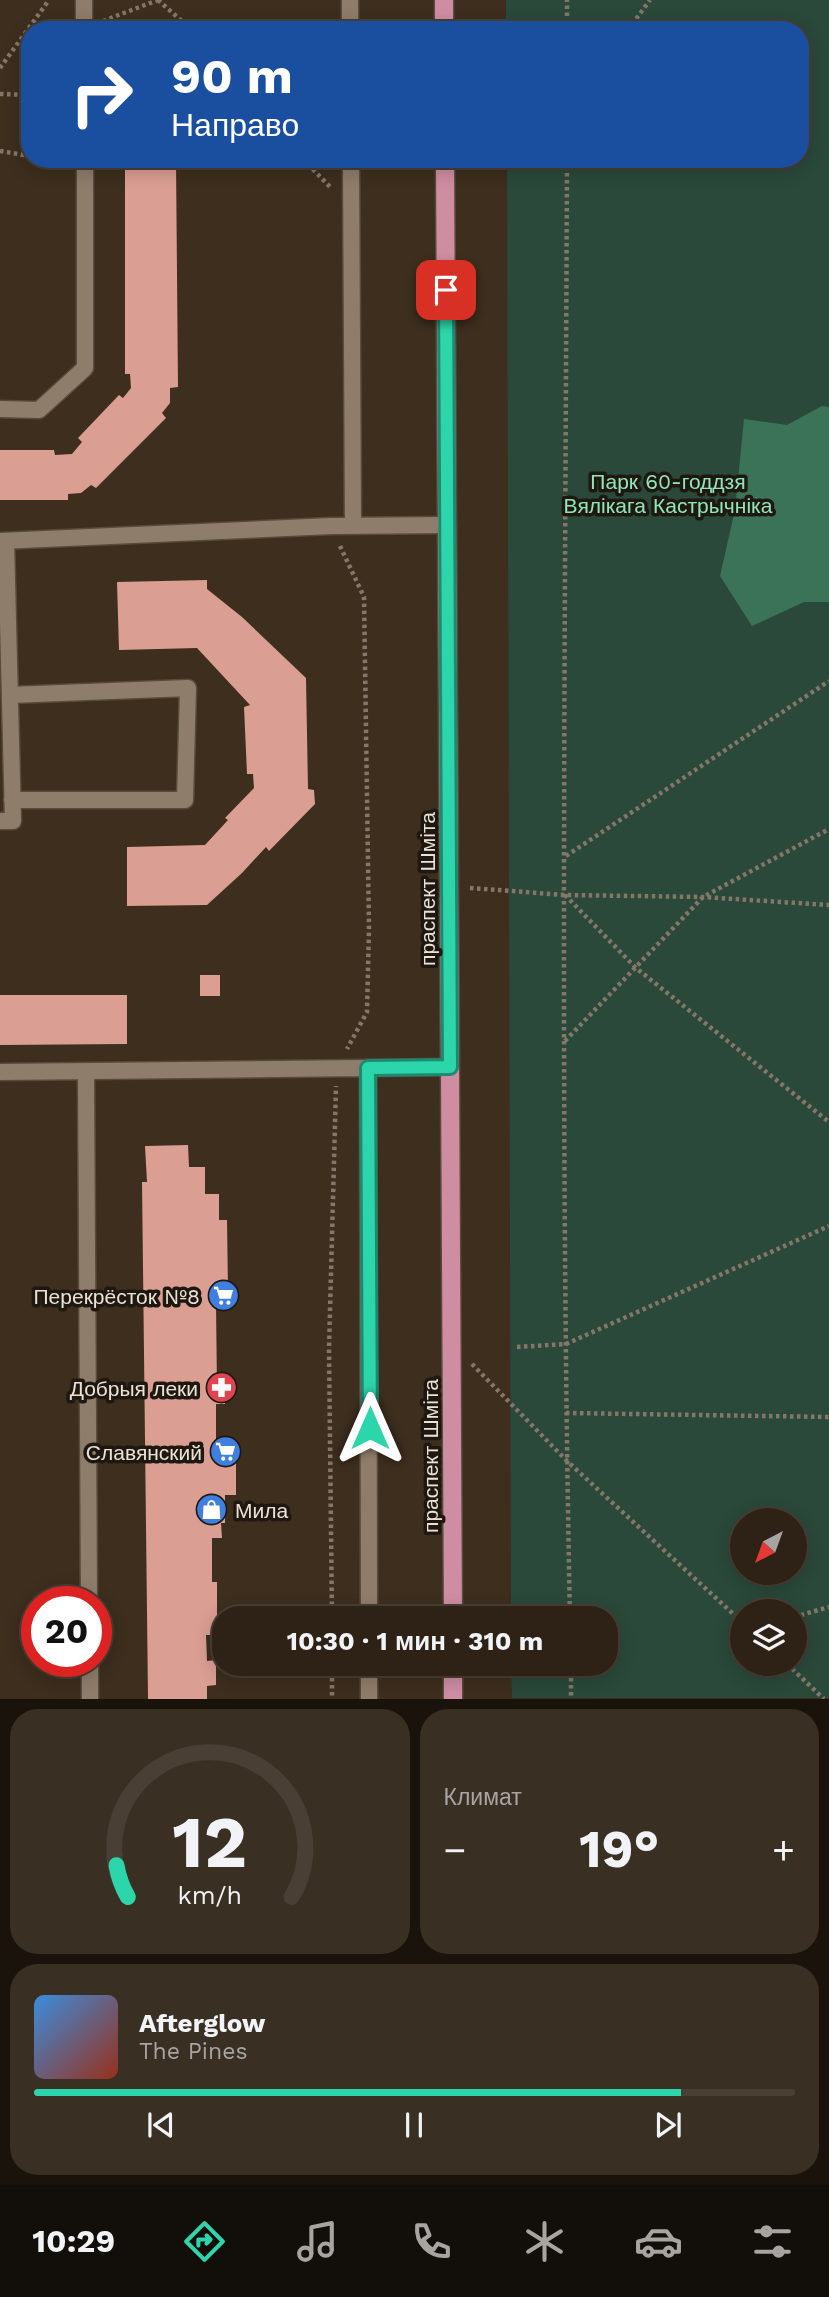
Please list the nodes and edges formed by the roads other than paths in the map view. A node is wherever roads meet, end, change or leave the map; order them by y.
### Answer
1 (84, 0) edge
2 (350, 0) edge
3 (444, 0) edge
4 (84, 21) edge
5 (350, 21) edge
6 (444, 21) edge
7 (85, 168) edge
8 (351, 168) edge
9 (445, 168) edge
10 (0, 409) edge
11 (448, 525) junction
12 (353, 526) junction
13 (3, 541) edge
14 (10, 695) junction
15 (12, 800) junction
16 (0, 821) edge
17 (450, 1067) junction
18 (368, 1068) junction
19 (0, 1072) edge
20 (86, 1072) junction
21 (89, 1586) edge
22 (369, 1606) edge
23 (453, 1606) edge
24 (369, 1676) edge
25 (453, 1676) edge
26 (90, 1677) edge
27 (90, 1699) edge
28 (369, 1699) edge
29 (453, 1699) edge

1 - 4 lane
2 - 5 lane
3 - 6 main road
7 - 10 lane
8 - 12 lane
9 - 11 main road, праспект Шміта
11 - 12 lane
11 - 17 main road, праспект Шміта
12 - 13 lane
13 - 14 lane
14 - 15 lane
14 - 15 lane
15 - 16 lane
17 - 18 lane
17 - 23 main road, праспект Шміта
18 - 20 lane
18 - 22 lane
19 - 20 lane
20 - 21 lane
24 - 28 lane
25 - 29 main road
26 - 27 lane

